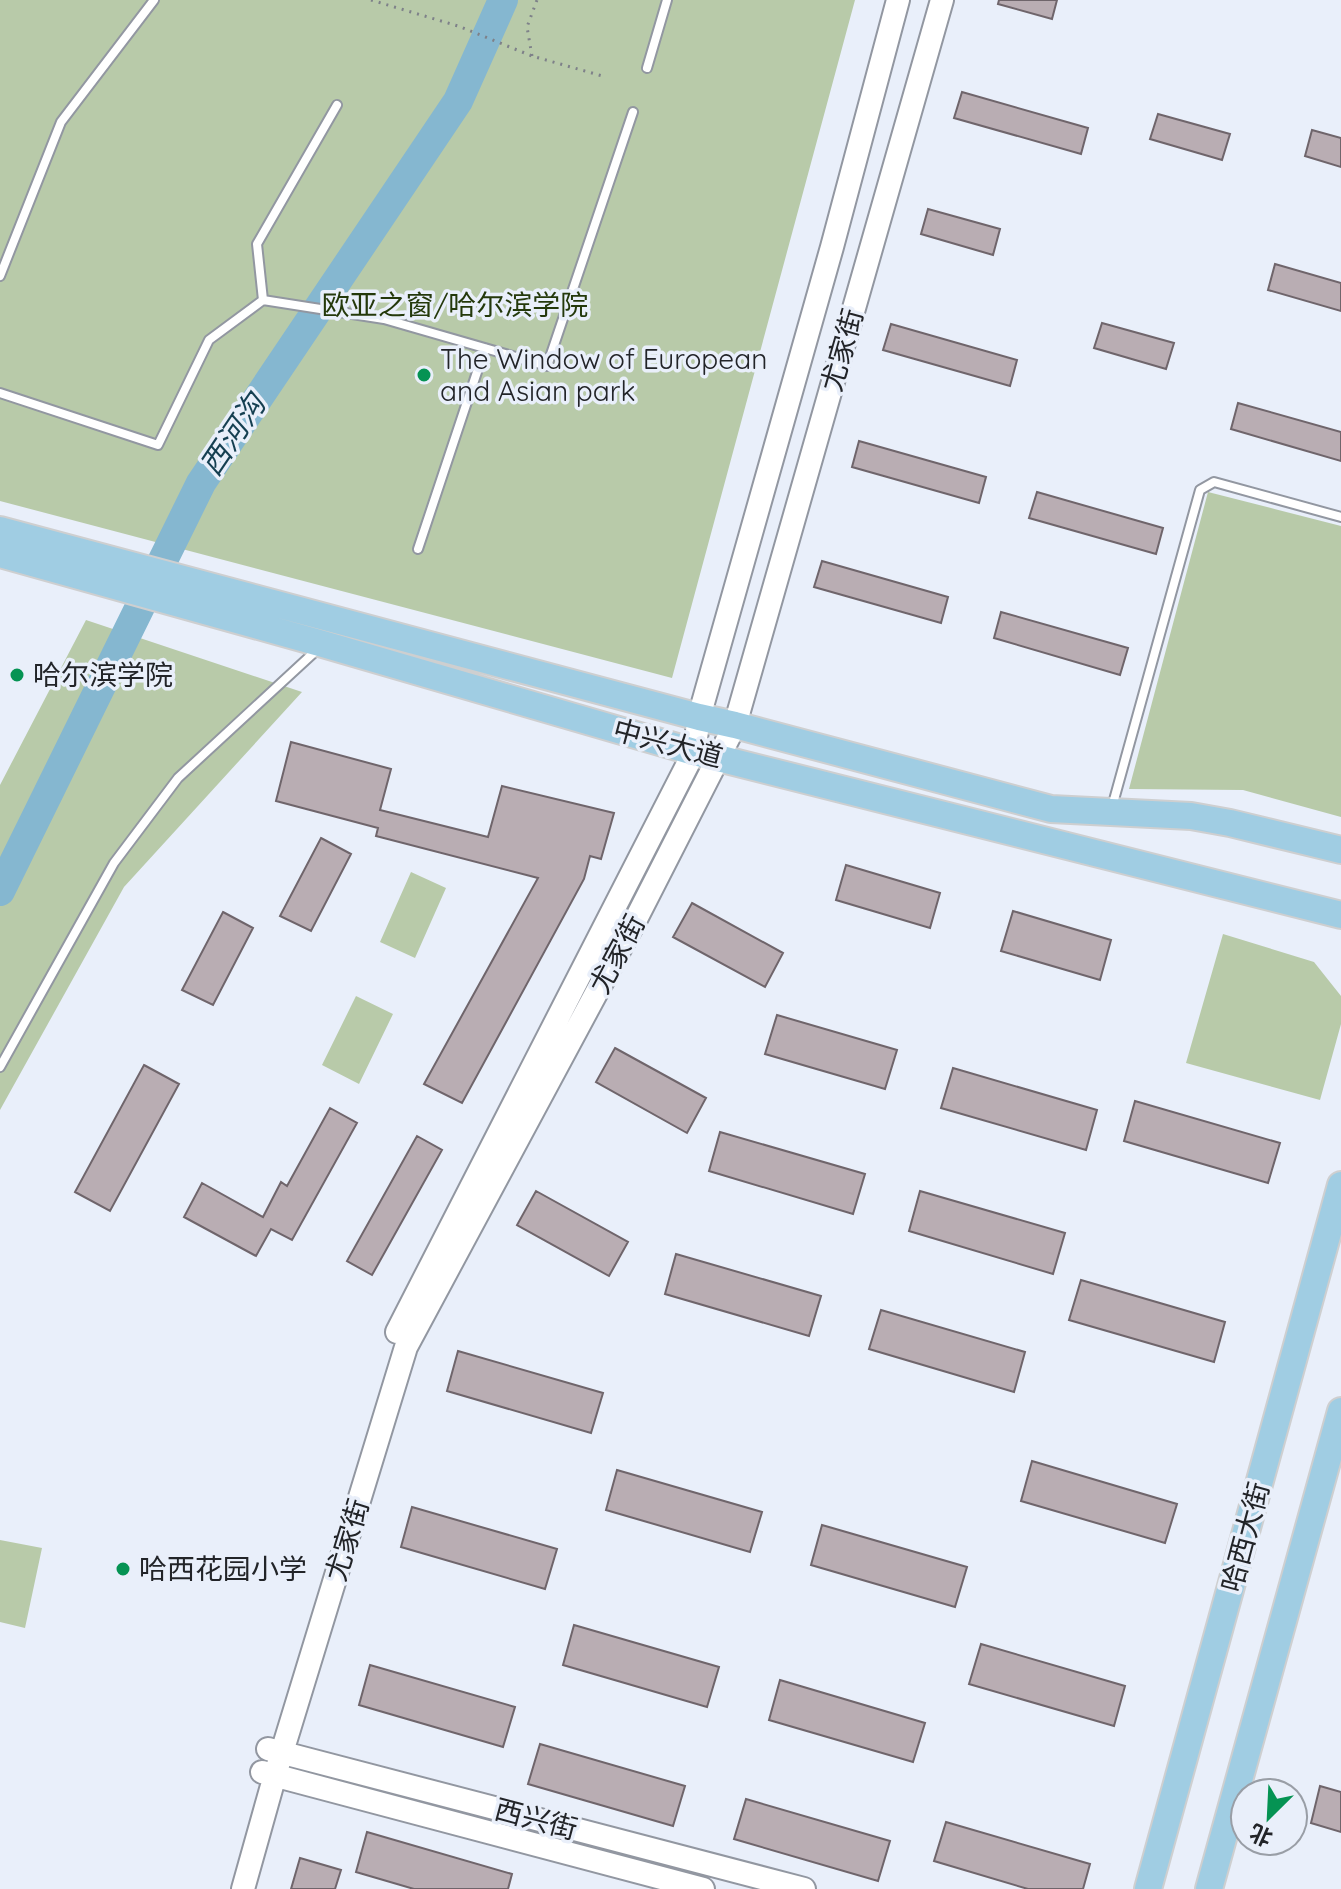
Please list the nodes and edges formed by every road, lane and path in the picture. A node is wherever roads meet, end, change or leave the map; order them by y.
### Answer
1 (154, 0) edge
2 (371, 0) edge
3 (537, 0) edge
4 (667, 0) edge
5 (898, 0) edge
6 (942, 0) edge
7 (532, 56) junction
8 (647, 68) dead end
9 (606, 77) dead end
10 (337, 105) dead end
11 (633, 112) dead end
12 (0, 276) edge
13 (263, 300) junction
14 (485, 348) junction
15 (0, 393) edge
16 (1341, 517) edge
17 (0, 530) edge
18 (418, 549) dead end
19 (39, 552) junction
20 (0, 554) edge
21 (193, 596) junction
22 (323, 644) junction
23 (699, 717) junction
24 (735, 725) junction
25 (706, 755) junction
26 (1111, 812) junction
27 (1341, 850) edge
28 (1341, 915) edge
29 (0, 1067) edge
30 (1341, 1185) edge
31 (1341, 1411) edge
32 (275, 1751) junction
33 (268, 1773) junction
34 (228, 1889) edge
35 (243, 1889) edge
36 (703, 1889) edge
37 (804, 1889) edge
38 (1148, 1889) edge
39 (1209, 1889) edge

1 - 12 lane
2 - 7 path
3 - 7 path
4 - 8 lane
5 - 23 main road, 尤家街
6 - 24 main road, 尤家街
7 - 9 path
10 - 13 lane
11 - 14 lane
13 - 14 lane
13 - 15 lane
14 - 18 lane
16 - 26 lane
17 - 19 main road, 中兴大道
19 - 20 main road, 中兴大道
19 - 21 main road, 中兴大道
21 - 22 main road, 中兴大道
21 - 23 main road, 中兴大道
22 - 25 main road, 中兴大道
22 - 29 lane
23 - 24 main road, 中兴大道
23 - 25 main road, 尤家街
24 - 25 main road, 尤家街
24 - 26 main road, 中兴大道
25 - 28 main road, 中兴大道
25 - 32 main road, 尤家街
26 - 27 main road, 中兴大道
30 - 38 main road, 哈西大街
31 - 39 main road, 哈西大街
32 - 33 main road, 尤家街
32 - 37 main road, 西兴街
33 - 34 main road, 尤家街
33 - 35 main road, 尤家街
33 - 36 main road, 西兴街

